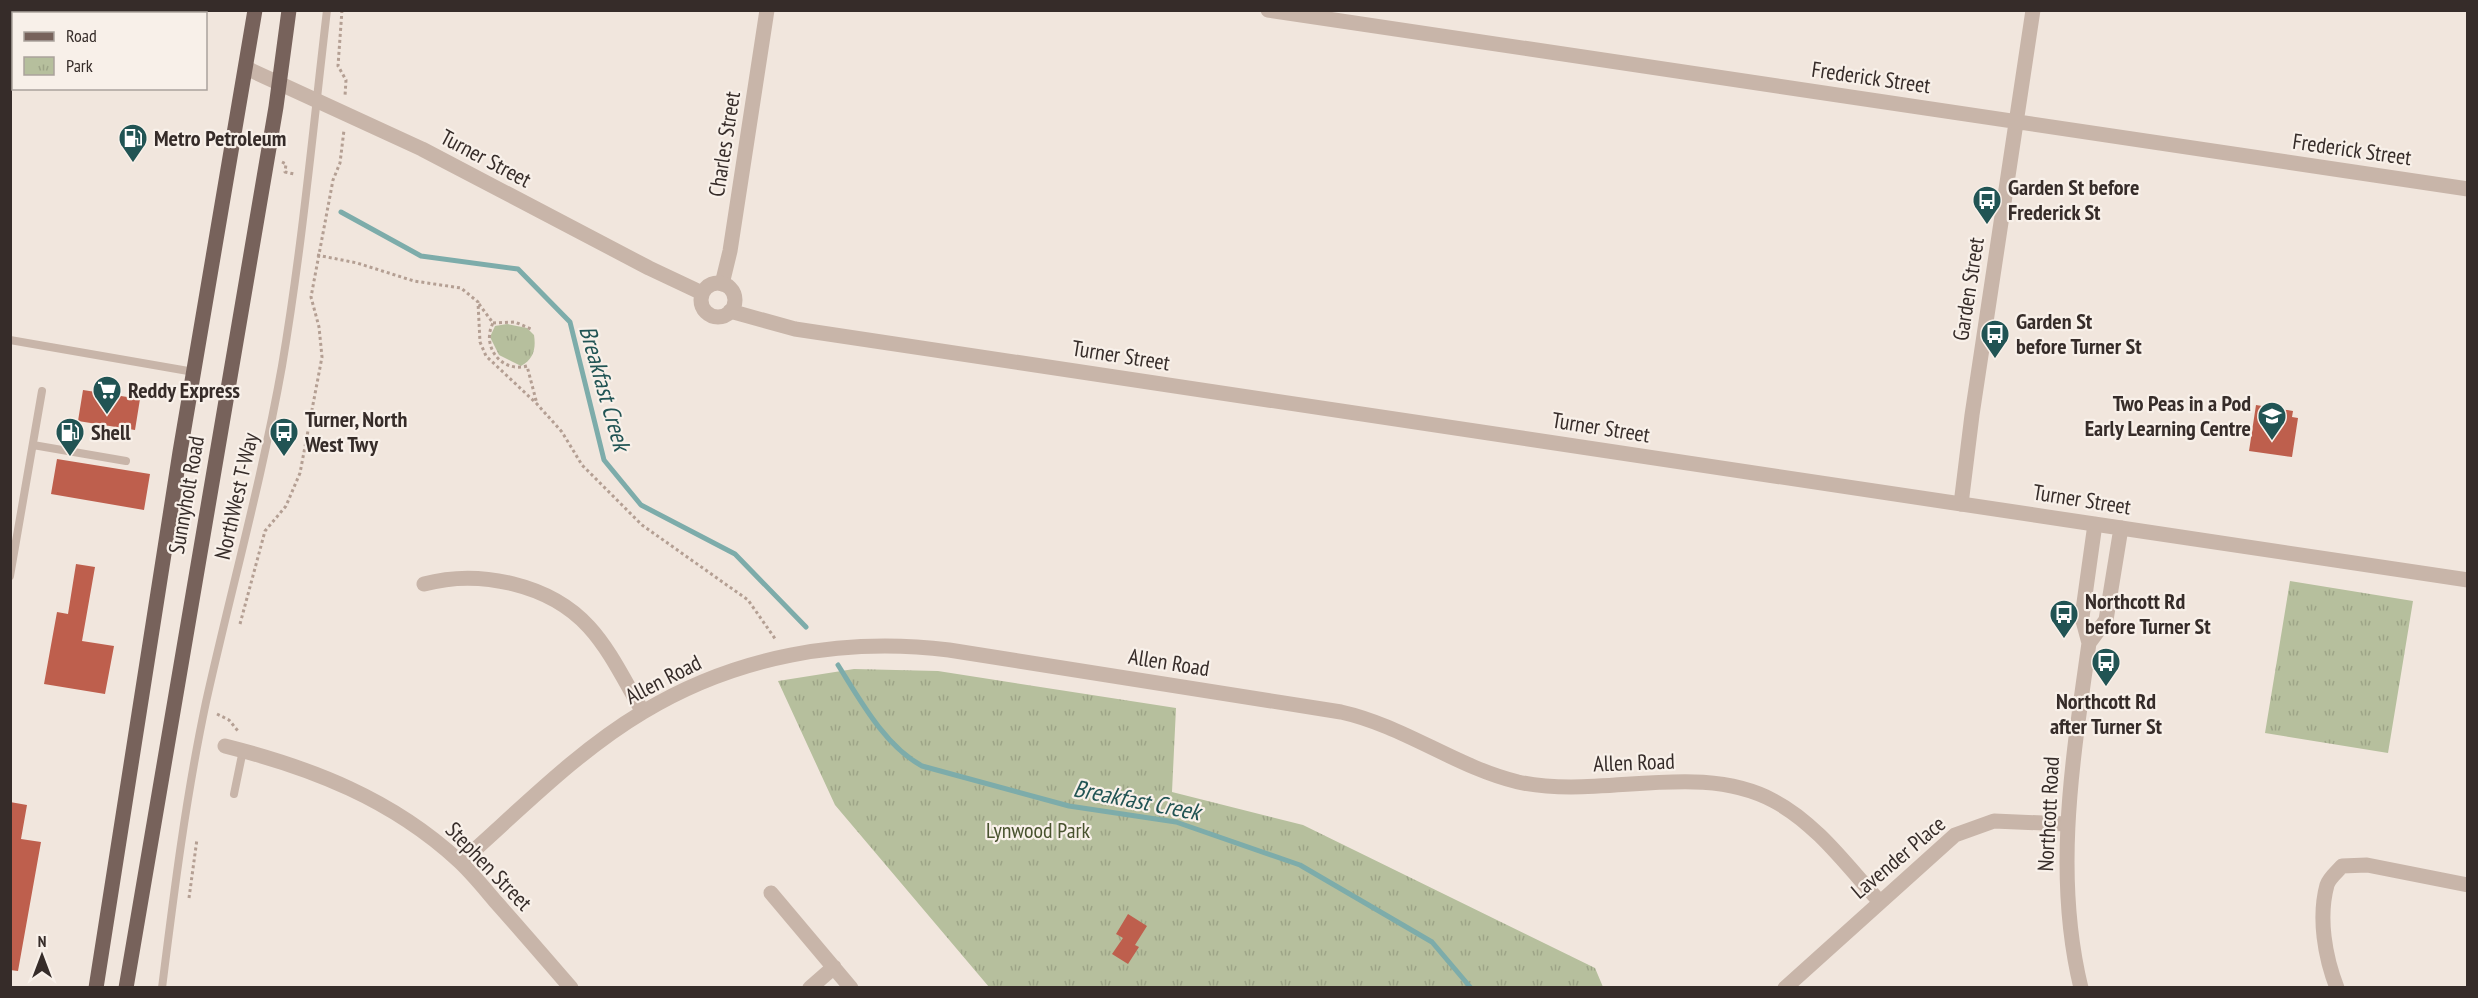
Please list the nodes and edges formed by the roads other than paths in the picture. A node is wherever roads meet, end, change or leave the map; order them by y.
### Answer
1 (255, 10) edge
2 (289, 10) edge
3 (327, 10) edge
4 (767, 10) edge
5 (1268, 10) edge
6 (2033, 10) edge
7 (246, 68) junction
8 (280, 82) junction
9 (317, 101) junction
10 (2016, 122) junction
11 (2468, 189) edge
12 (722, 284) junction
13 (702, 293) junction
14 (730, 311) junction
15 (10, 340) edge
16 (194, 372) junction
17 (42, 391) dead end
18 (33, 445) junction
19 (126, 461) dead end
20 (1961, 504) junction
21 (2095, 524) junction
22 (2121, 528) junction
23 (10, 576) edge
24 (2468, 580) edge
25 (424, 584) dead end
26 (2089, 643) junction
27 (643, 712) junction
28 (225, 746) dead end
29 (243, 750) junction
30 (234, 794) dead end
31 (2067, 824) junction
32 (460, 862) junction
33 (2468, 885) edge
34 (771, 893) dead end
35 (1880, 901) junction
36 (834, 967) junction
37 (96, 987) edge
38 (126, 987) edge
39 (162, 987) edge
40 (571, 987) edge
41 (810, 987) edge
42 (851, 987) edge
43 (1785, 987) edge
44 (2081, 987) edge
45 (2337, 987) edge

1 - 7 main road, Sunnyholt Road
2 - 8 main road, Sunnyholt Road
3 - 9 lane, NorthWest T-Way
4 - 12 street, Charles Street
5 - 10 street, Frederick Street
6 - 10 street, Garden Street
7 - 8 street, Turner Street
7 - 16 main road, Sunnyholt Road
8 - 9 street, Turner Street
8 - 38 main road, Sunnyholt Road
9 - 13 street, Turner Street
9 - 39 lane, NorthWest T-Way
10 - 11 street, Frederick Street
10 - 20 street, Garden Street
12 - 13 street
12 - 14 street
13 - 14 street
14 - 20 street, Turner Street
15 - 16 lane
16 - 37 main road, Sunnyholt Road
17 - 18 lane
18 - 19 lane
18 - 23 lane
20 - 21 street, Turner Street
21 - 22 street, Turner Street
21 - 26 street, Northcott Road
22 - 24 street, Turner Street
22 - 26 street, Northcott Road
25 - 27 street
26 - 31 street, Northcott Road
27 - 32 street, Allen Road
27 - 35 street, Allen Road
28 - 29 street, Stephen Street
29 - 30 lane
29 - 32 street, Stephen Street
31 - 35 street, Lavender Place
31 - 44 street, Northcott Road
32 - 40 street, Stephen Street
33 - 45 street
34 - 36 street
35 - 43 street, Lavender Place
36 - 41 street
36 - 42 street

